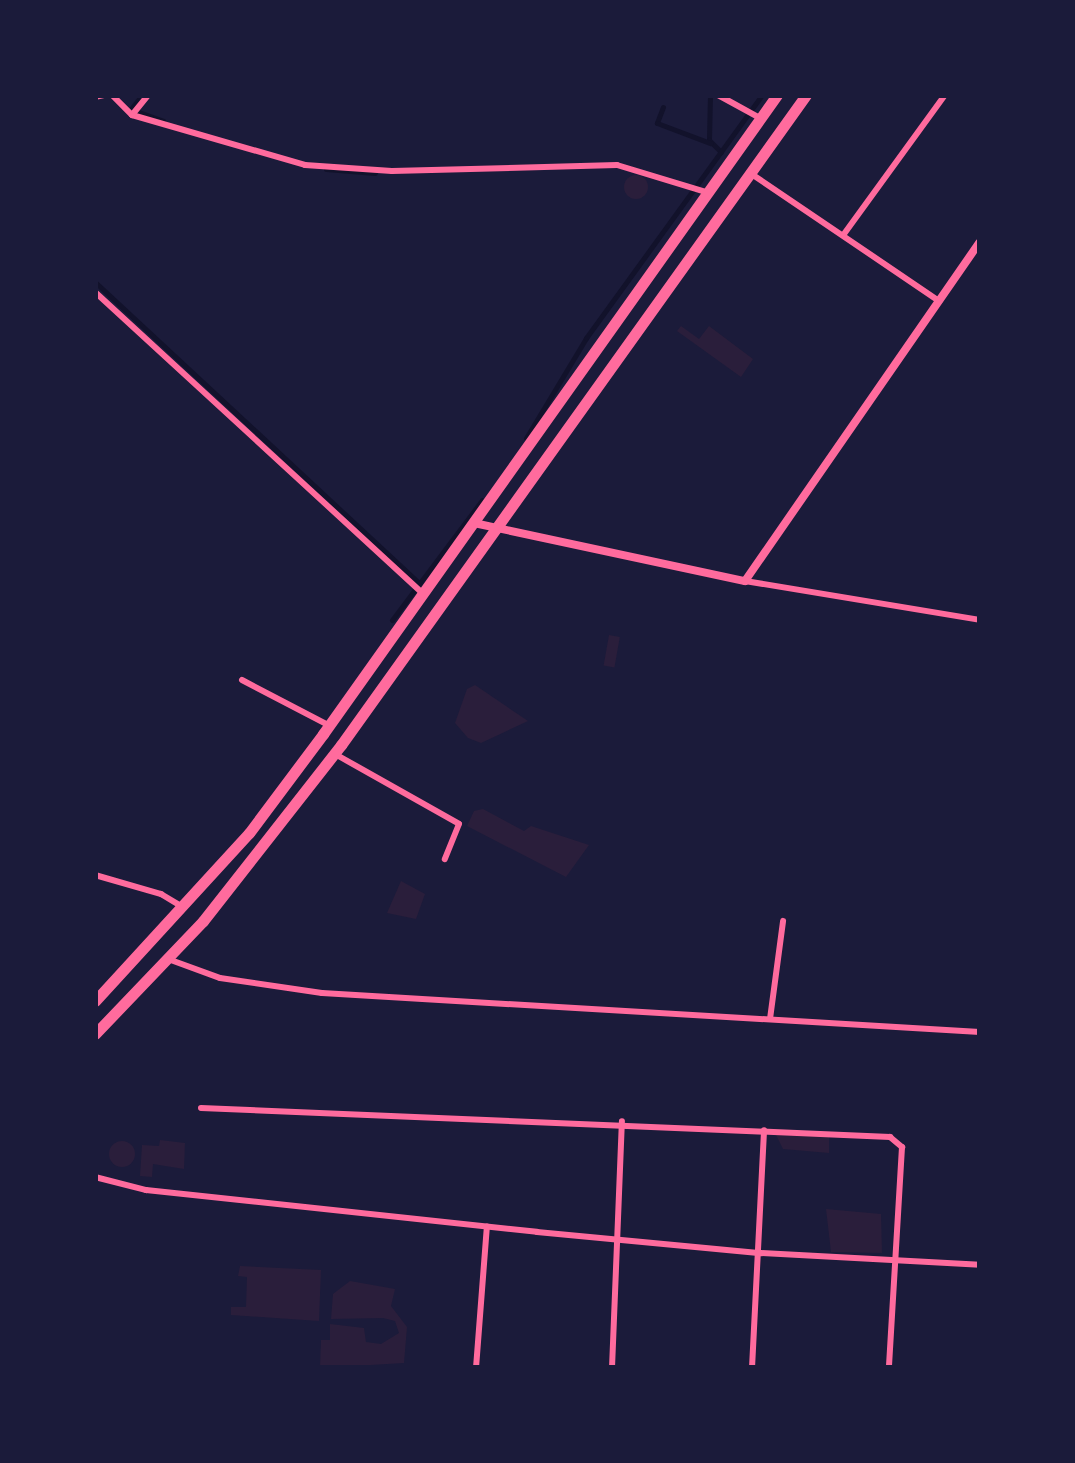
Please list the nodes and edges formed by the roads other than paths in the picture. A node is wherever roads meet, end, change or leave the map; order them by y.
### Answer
1 (108, 95) edge
2 (148, 95) edge
3 (718, 95) edge
4 (777, 95) edge
5 (806, 95) edge
6 (946, 95) edge
7 (95, 97) edge
8 (132, 115) junction
9 (760, 118) junction
10 (753, 174) junction
11 (709, 192) junction
12 (844, 234) junction
13 (980, 242) edge
14 (95, 292) edge
15 (938, 301) junction
16 (474, 524) junction
17 (496, 532) junction
18 (745, 581) junction
19 (420, 592) junction
20 (980, 620) edge
21 (242, 680) dead end
22 (329, 726) junction
23 (335, 754) junction
24 (445, 860) dead end
25 (95, 875) edge
26 (184, 908) junction
27 (783, 920) dead end
28 (168, 960) junction
29 (95, 1001) edge
30 (770, 1018) junction
31 (980, 1032) edge
32 (95, 1034) edge
33 (201, 1108) dead end
34 (622, 1121) junction
35 (764, 1130) junction
36 (95, 1177) edge
37 (487, 1226) junction
38 (616, 1237) junction
39 (761, 1253) junction
40 (897, 1261) junction
41 (980, 1264) edge
42 (476, 1368) edge
43 (612, 1368) edge
44 (752, 1368) edge
45 (889, 1368) edge

1 - 7 street
1 - 8 street
2 - 8 street
3 - 9 street
4 - 9 highway
5 - 10 highway
6 - 12 street
8 - 11 street
9 - 11 highway
10 - 12 street
10 - 17 highway
11 - 16 highway
12 - 15 street
13 - 15 street
14 - 19 street
15 - 18 street
16 - 17 street
16 - 19 highway
17 - 18 street
17 - 23 highway
18 - 20 street
19 - 22 highway
21 - 22 street
22 - 26 highway
23 - 24 street
23 - 28 highway
25 - 26 street
26 - 29 highway
27 - 30 street
28 - 30 street
28 - 32 highway
30 - 31 street
33 - 34 street
34 - 35 street
34 - 38 street
35 - 39 street
35 - 40 street
36 - 37 street
37 - 38 street
37 - 42 street
38 - 39 street
38 - 43 street
39 - 40 street
39 - 44 street
40 - 41 street
40 - 45 street

